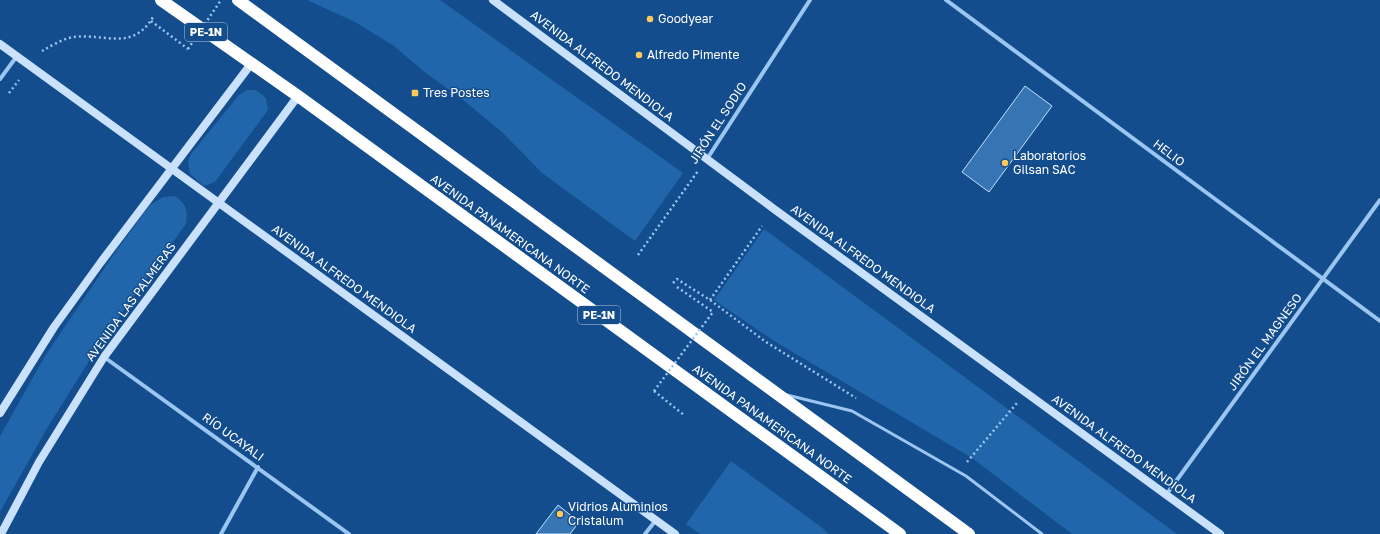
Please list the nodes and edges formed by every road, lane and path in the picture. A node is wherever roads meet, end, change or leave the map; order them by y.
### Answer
1 (161, 0) edge
2 (221, 0) edge
3 (238, 0) edge
4 (493, 0) edge
5 (810, 0) edge
6 (946, 0) edge
7 (153, 17) dead end
8 (151, 21) junction
9 (0, 44) edge
10 (42, 51) dead end
11 (17, 56) junction
12 (251, 64) junction
13 (0, 79) edge
14 (19, 80) dead end
15 (9, 93) dead end
16 (298, 96) junction
17 (707, 159) junction
18 (173, 169) junction
19 (1380, 200) edge
20 (219, 203) junction
21 (762, 226) dead end
22 (638, 255) dead end
23 (1323, 279) junction
24 (673, 283) dead end
25 (677, 287) dead end
26 (710, 300) junction
27 (1380, 321) edge
28 (104, 357) junction
29 (775, 392) junction
30 (1026, 392) junction
31 (858, 399) dead end
32 (0, 414) edge
33 (684, 415) dead end
34 (960, 459) dead end
35 (258, 467) junction
36 (1166, 495) junction
37 (656, 520) junction
38 (1, 534) edge
39 (221, 534) edge
40 (349, 534) edge
41 (645, 534) edge
42 (674, 534) edge
43 (900, 534) edge
44 (969, 534) edge
45 (1042, 534) edge
46 (1220, 534) edge

1 - 12 highway, AVENIDA PANAMERICANA NORTE / PE-1N
2 - 8 path, bridge
3 - 29 highway
4 - 17 main road, AVENIDA ALFREDO MENDIOLA
5 - 17 street, JIRÓN EL SODIO
6 - 23 street, HELIO
7 - 8 path
8 - 10 path
9 - 11 main road, AVENIDA ALFREDO MENDIOLA
11 - 13 street
11 - 18 main road, AVENIDA ALFREDO MENDIOLA
12 - 16 highway, AVENIDA PANAMERICANA NORTE / PE-1N
12 - 18 main road
14 - 15 path
16 - 20 main road, AVENIDA LAS PALMERAS
16 - 43 highway, AVENIDA PANAMERICANA NORTE / PE-1N
17 - 22 path, JIRÓN EL SODIO
17 - 30 main road, AVENIDA ALFREDO MENDIOLA
18 - 20 main road, AVENIDA ALFREDO MENDIOLA
18 - 32 main road
19 - 23 street, JIRÓN EL MAGNESO
20 - 28 main road, AVENIDA LAS PALMERAS
20 - 37 main road, AVENIDA ALFREDO MENDIOLA
21 - 26 path
23 - 27 street, HELIO
23 - 36 street, JIRÓN EL MAGNESO
24 - 26 path
25 - 33 path, bridge
26 - 31 path
28 - 35 street, RÍO UCAYALI
28 - 38 main road, AVENIDA LAS PALMERAS
29 - 44 highway
29 - 45 lane
30 - 34 path
30 - 36 main road, AVENIDA ALFREDO MENDIOLA
35 - 39 street
35 - 40 street, RÍO UCAYALI
36 - 46 main road, AVENIDA ALFREDO MENDIOLA
37 - 41 street
37 - 42 main road, AVENIDA ALFREDO MENDIOLA

